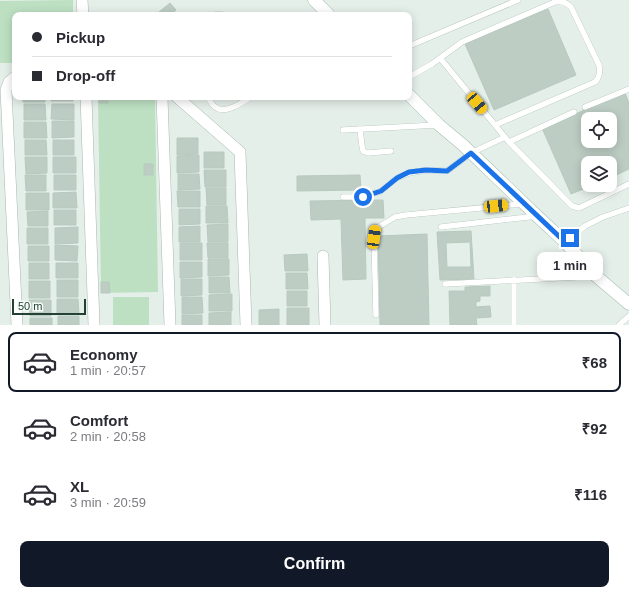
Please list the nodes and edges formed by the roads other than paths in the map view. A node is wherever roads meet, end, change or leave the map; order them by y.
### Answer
1 (82, 0) edge
2 (314, 0) edge
3 (518, 0) edge
4 (83, 12) edge
5 (326, 12) edge
6 (412, 45) edge
7 (440, 58) junction
8 (412, 75) edge
9 (12, 80) edge
10 (629, 89) edge
11 (412, 98) edge
12 (86, 100) edge
13 (162, 100) edge
14 (180, 100) edge
15 (209, 100) edge
16 (245, 100) edge
17 (585, 107) dead end
18 (574, 112) dead end
19 (439, 125) junction
20 (495, 125) junction
21 (360, 129) junction
22 (343, 130) dead end
23 (505, 137) junction
24 (509, 142) junction
25 (391, 151) dead end
26 (471, 153) junction
27 (5, 158) edge
28 (629, 184) edge
29 (344, 197) dead end
30 (525, 204) junction
31 (629, 208) edge
32 (537, 216) junction
33 (442, 227) dead end
34 (565, 242) junction
35 (323, 256) dead end
36 (596, 276) junction
37 (514, 280) junction
38 (445, 284) dead end
39 (629, 304) edge
40 (376, 315) dead end
41 (628, 317) edge
42 (17, 325) edge
43 (94, 325) edge
44 (170, 325) edge
45 (246, 325) edge
46 (325, 325) edge
47 (514, 325) edge
48 (619, 325) edge
49 (625, 325) edge

1 - 4 street
2 - 5 main road
3 - 6 lane
7 - 8 lane
7 - 20 lane
7 - 20 lane
9 - 27 street
10 - 17 lane
11 - 19 main road
12 - 43 street
13 - 44 street
14 - 45 street
15 - 16 lane
18 - 24 lane
19 - 21 lane
19 - 26 main road
20 - 23 lane
21 - 22 lane
21 - 25 lane
23 - 24 lane
23 - 26 lane
24 - 28 lane
26 - 29 lane
26 - 30 main road
27 - 42 street
30 - 32 main road
30 - 40 lane
31 - 34 lane
32 - 33 lane
32 - 34 main road
34 - 36 main road
35 - 46 street
36 - 37 lane
36 - 39 main road
37 - 38 lane
37 - 47 lane
41 - 48 lane
41 - 49 lane

